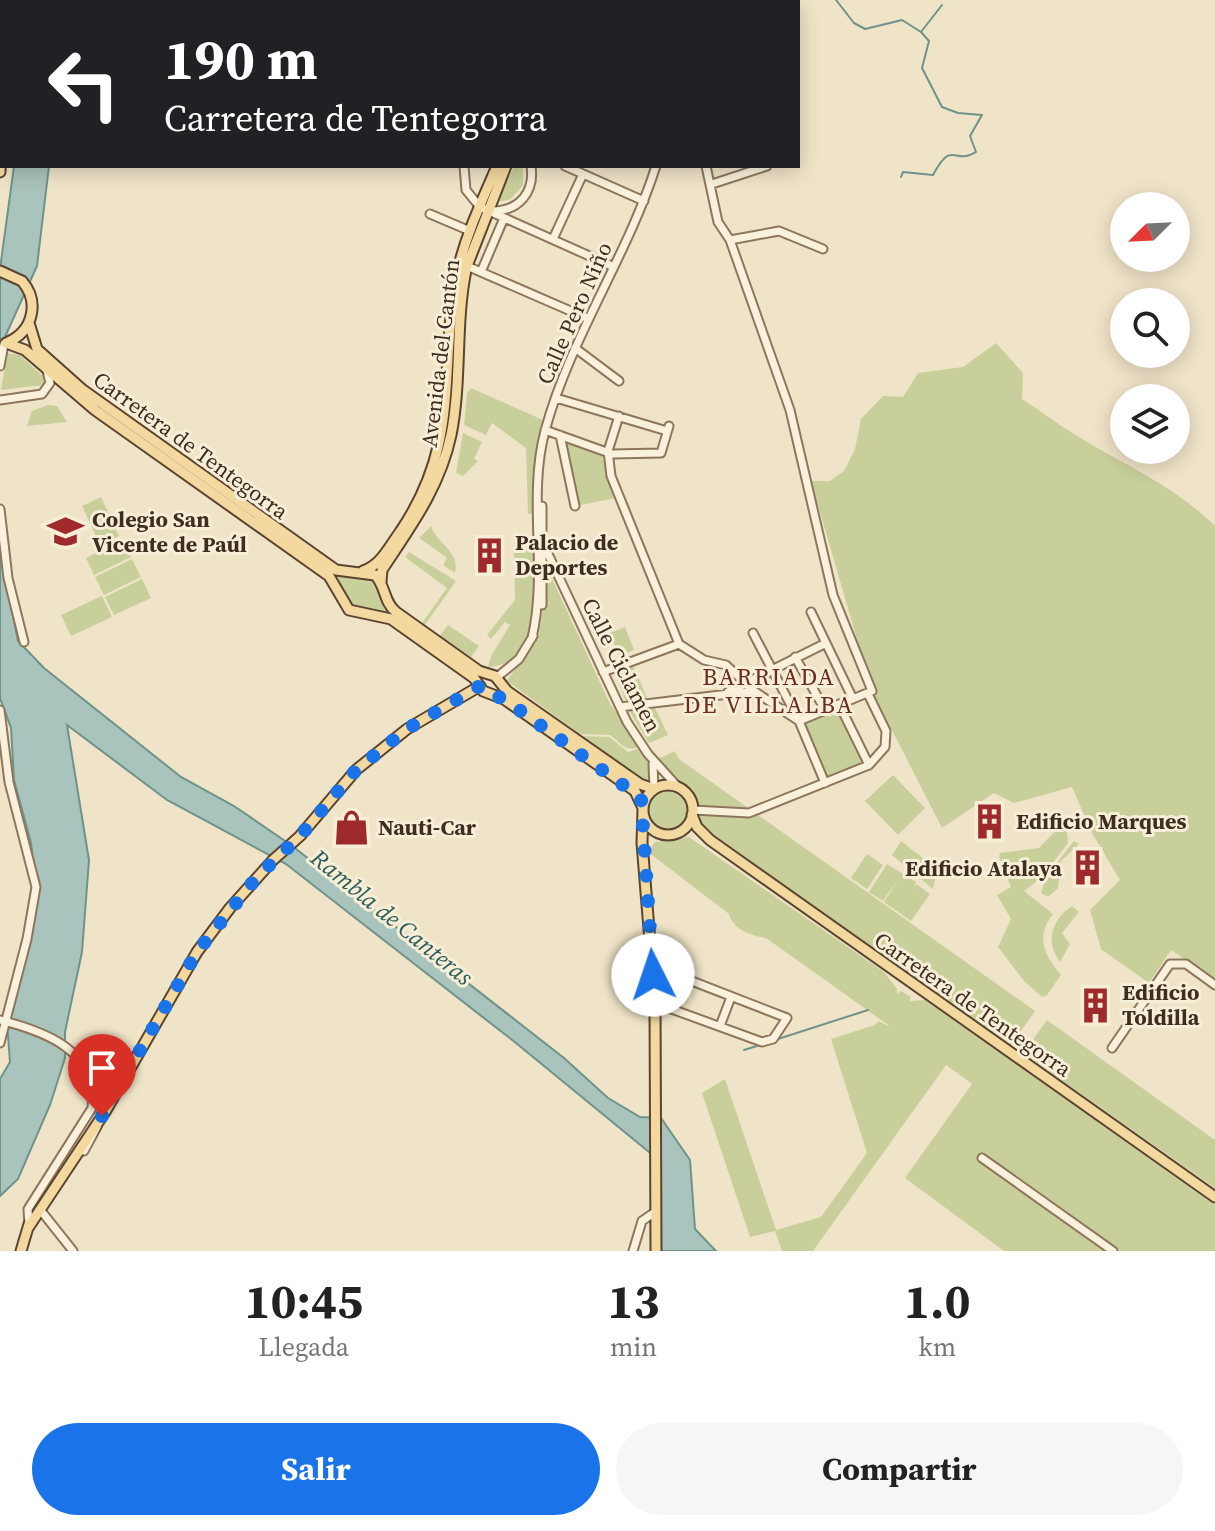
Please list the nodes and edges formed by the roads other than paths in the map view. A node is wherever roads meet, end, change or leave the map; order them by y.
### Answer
1 (464, 168) edge
2 (496, 168) edge
3 (505, 168) edge
4 (531, 168) edge
5 (570, 168) edge
6 (654, 168) edge
7 (707, 168) edge
8 (761, 168) edge
9 (583, 174) junction
10 (712, 184) junction
11 (644, 201) junction
12 (483, 208) junction
13 (430, 214) dead end
14 (504, 218) junction
15 (470, 231) junction
16 (553, 239) junction
17 (730, 240) junction
18 (823, 249) dead end
19 (614, 267) junction
20 (466, 268) junction
21 (2, 269) edge
22 (481, 272) junction
23 (589, 319) junction
24 (29, 323) junction
25 (3, 344) edge
26 (575, 348) junction
27 (0, 366) edge
28 (47, 371) junction
29 (619, 381) dead end
30 (556, 398) junction
31 (0, 400) edge
32 (619, 416) junction
33 (545, 430) junction
34 (560, 435) junction
35 (608, 451) junction
36 (541, 456) junction
37 (575, 506) dead end
38 (0, 509) edge
39 (538, 509) junction
40 (544, 549) junction
41 (554, 570) junction
42 (359, 572) junction
43 (544, 573) junction
44 (383, 587) junction
45 (340, 595) junction
46 (811, 612) dead end
47 (366, 614) junction
48 (753, 633) dead end
49 (532, 638) junction
50 (24, 642) dead end
51 (826, 643) junction
52 (679, 644) junction
53 (795, 657) junction
54 (770, 669) junction
55 (603, 672) junction
56 (494, 677) junction
57 (745, 684) junction
58 (480, 686) junction
59 (754, 691) junction
60 (870, 692) junction
61 (489, 693) junction
62 (722, 695) junction
63 (853, 699) junction
64 (839, 704) junction
65 (620, 707) junction
66 (824, 708) junction
67 (0, 710) edge
68 (799, 721) junction
69 (648, 754) junction
70 (869, 765) junction
71 (825, 783) junction
72 (677, 786) junction
73 (654, 789) junction
74 (643, 809) junction
75 (693, 813) junction
76 (679, 832) junction
77 (662, 834) junction
78 (710, 840) junction
79 (643, 859) junction
80 (653, 975) junction
81 (1215, 985) edge
82 (731, 997) junction
83 (655, 1003) junction
84 (4, 1021) edge
85 (720, 1026) junction
86 (0, 1043) edge
87 (1112, 1048) dead end
88 (92, 1108) junction
89 (102, 1115) junction
90 (982, 1158) dead end
91 (1215, 1197) edge
92 (655, 1212) junction
93 (39, 1214) junction
94 (28, 1227) junction
95 (21, 1251) edge
96 (73, 1251) edge
97 (633, 1251) edge
98 (656, 1251) edge
99 (1113, 1251) edge

1 - 12 street
2 - 12 main road, Avenida del Cantón
3 - 12 main road, Avenida del Cantón
4 - 12 street
5 - 9 street
6 - 11 street, Calle Pero Niño
7 - 10 street
8 - 10 street
9 - 11 street
9 - 16 street
10 - 17 street
11 - 19 street, Calle Pero Niño
12 - 14 street
12 - 15 main road, Avenida del Cantón
12 - 20 main road, Avenida del Cantón
13 - 15 street
14 - 16 street
14 - 22 street
15 - 42 main road, Avenida del Cantón
16 - 19 street
17 - 18 street
17 - 60 street
19 - 23 street, Calle Pero Niño
20 - 22 street
20 - 44 main road, Avenida del Cantón
21 - 24 main road
22 - 23 street
23 - 26 street, Calle Pero Niño
24 - 25 main road
24 - 42 main road, Carretera de Tentegorra
25 - 27 street
25 - 28 main road, Carretera de Tentegorra
26 - 29 street
26 - 30 street, Calle Pero Niño
28 - 31 street
28 - 45 main road, Carretera de Tentegorra
30 - 32 street
30 - 33 street, Calle Pero Niño
32 - 35 street
32 - 35 street
33 - 34 street
33 - 36 street, Calle Pero Niño
34 - 35 street
34 - 37 street
35 - 52 street
36 - 39 street, Calle Pero Niño
36 - 40 street, Calle Pero Niño
38 - 50 street
39 - 40 street
39 - 49 street, Calle Pero Niño
40 - 41 street, Calle Ciclamen
40 - 43 street, Calle Pero Niño
41 - 43 street
41 - 55 street, Calle Ciclamen
42 - 44 main road
42 - 45 main road
43 - 49 street, Calle Pero Niño
44 - 47 main road
44 - 56 main road
45 - 47 main road
46 - 51 street
47 - 58 main road
48 - 54 street
49 - 56 street, Calle Pero Niño
51 - 53 street
51 - 63 street
52 - 55 street
52 - 57 street
53 - 54 street
53 - 66 street
54 - 57 street
54 - 68 street
55 - 65 street, Calle Ciclamen
56 - 58 main road
56 - 61 main road
56 - 73 main road
57 - 59 street
57 - 62 street
58 - 61 main road
58 - 89 main road
59 - 62 street
59 - 68 street
60 - 63 street
60 - 70 street
61 - 74 main road
62 - 65 street
63 - 64 street
64 - 66 street
64 - 70 street
65 - 69 street, Calle Ciclamen
66 - 68 street
67 - 84 street
68 - 71 street
69 - 72 street, Calle Ciclamen
69 - 73 street, Calle Ciclamen
70 - 71 street
71 - 75 street
72 - 73 main road
72 - 75 main road
73 - 74 main road
74 - 77 main road
74 - 79 main road
75 - 76 main road
75 - 78 main road, Carretera de Tentegorra
76 - 77 main road
76 - 78 main road, Carretera de Tentegorra
77 - 79 main road
78 - 91 main road, Carretera de Tentegorra
79 - 80 main road
80 - 82 street
80 - 83 main road
81 - 87 street
82 - 85 street
82 - 85 street
83 - 85 street
83 - 92 main road
84 - 86 street
84 - 88 street
88 - 89 street
88 - 94 street
89 - 93 main road
89 - 94 main road
90 - 99 street
92 - 97 street
92 - 98 main road
93 - 94 main road
93 - 96 street
94 - 95 main road

